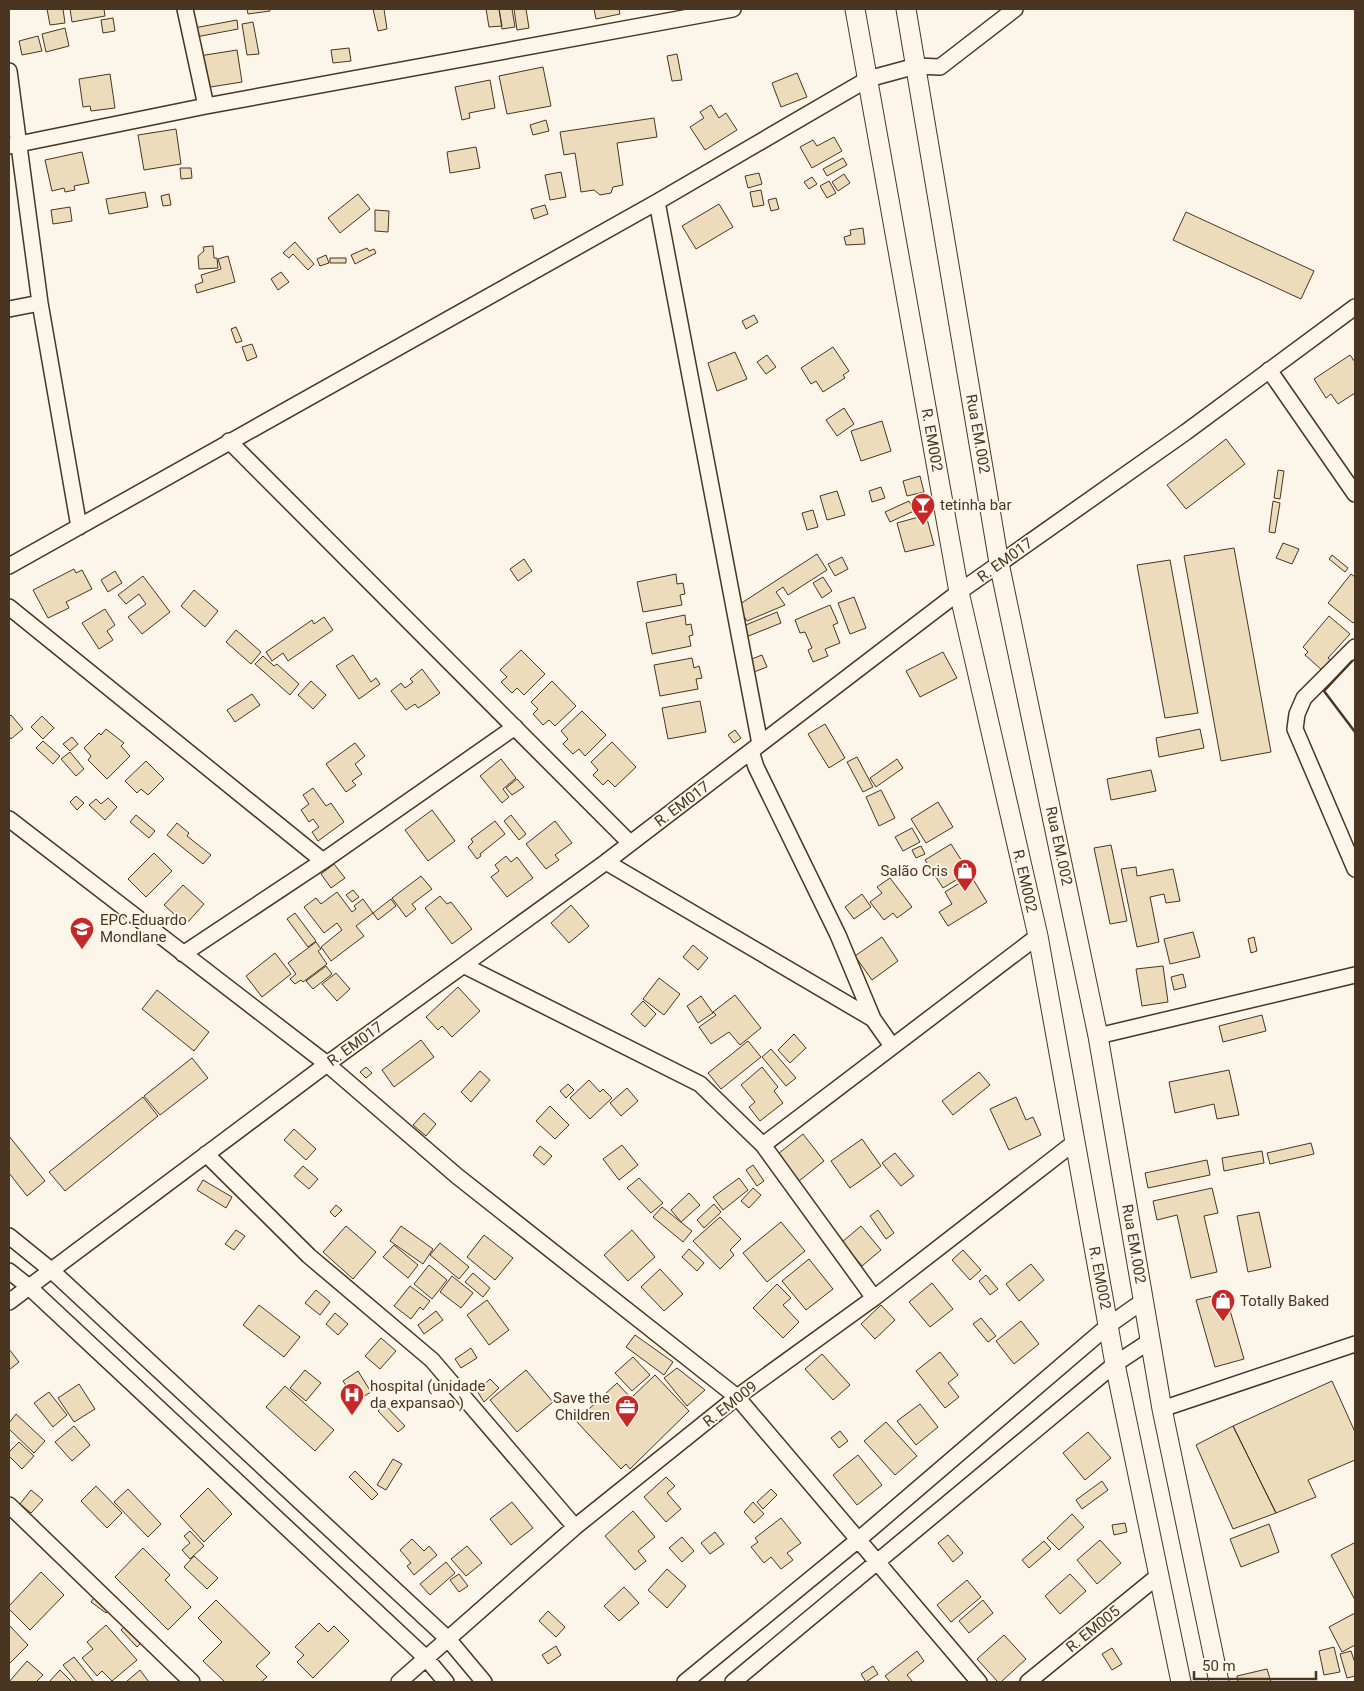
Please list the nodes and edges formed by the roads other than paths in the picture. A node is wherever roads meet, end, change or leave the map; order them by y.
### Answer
1 (185, 9) edge
2 (733, 9) edge
3 (855, 9) edge
4 (906, 9) edge
5 (1015, 9) edge
6 (916, 66) junction
7 (9, 71) edge
8 (868, 79) junction
9 (206, 106) junction
10 (14, 145) edge
11 (656, 202) junction
12 (40, 303) junction
13 (1355, 307) edge
14 (9, 309) edge
15 (1269, 370) junction
16 (229, 441) junction
17 (1355, 494) edge
18 (79, 527) junction
19 (1000, 563) junction
20 (9, 566) edge
21 (959, 592) junction
22 (9, 607) edge
23 (1355, 646) edge
24 (515, 727) junction
25 (755, 747) junction
26 (9, 819) edge
27 (630, 843) junction
28 (323, 861) junction
29 (606, 862) junction
30 (1355, 869) edge
31 (1038, 936) junction
32 (183, 954) junction
33 (465, 966) junction
34 (1355, 975) edge
35 (873, 1019) junction
36 (1098, 1036) junction
37 (892, 1046) junction
38 (327, 1064) junction
39 (1075, 1142) junction
40 (763, 1145) junction
41 (206, 1154) junction
42 (9, 1236) edge
43 (52, 1270) junction
44 (9, 1271) edge
45 (29, 1287) junction
46 (874, 1298) junction
47 (1143, 1301) junction
48 (9, 1302) edge
49 (1109, 1324) junction
50 (1150, 1341) junction
51 (1355, 1344) edge
52 (1115, 1364) junction
53 (737, 1397) junction
54 (1162, 1409) junction
55 (9, 1505) edge
56 (575, 1527) junction
57 (858, 1540) junction
58 (877, 1564) junction
59 (1158, 1576) junction
60 (448, 1639) junction
61 (425, 1657) junction
62 (192, 1682) edge
63 (399, 1682) edge
64 (446, 1682) edge
65 (484, 1682) edge
66 (685, 1682) edge
67 (733, 1682) edge
68 (979, 1682) edge
69 (1028, 1682) edge
70 (1181, 1682) edge
71 (1219, 1682) edge

1 - 9 street
2 - 9 street
3 - 8 street
4 - 6 street, Rua EM.002
5 - 6 street
6 - 8 street
6 - 19 street, Rua EM.002
7 - 10 street
8 - 11 street
8 - 21 street, R. EM002
9 - 10 street
10 - 12 street
11 - 16 street
11 - 25 street
12 - 14 street
12 - 18 street
13 - 15 street, R. EM017
15 - 17 street
15 - 19 street, R. EM017
16 - 18 street
16 - 24 street
18 - 20 street
19 - 21 street, R. EM017
19 - 36 street, Rua EM.002
21 - 25 street, R. EM017
21 - 31 street, R. EM002
22 - 28 street
23 - 30 street
24 - 27 street
24 - 28 street
25 - 27 street, R. EM017
25 - 35 street
26 - 32 street
27 - 29 street, R. EM017
28 - 32 street
29 - 33 street, R. EM017
29 - 35 street
31 - 37 street
31 - 39 street, R. EM002
32 - 38 street
33 - 38 street, R. EM017
33 - 40 street
34 - 36 street
35 - 37 street
36 - 47 street, Rua EM.002
37 - 40 street
38 - 41 street, R. EM017
38 - 53 street
39 - 46 street, R. EM009
39 - 49 street, R. EM002
40 - 46 street
41 - 43 street, R. EM017
41 - 56 street
42 - 43 street
43 - 45 street, R. EM017
43 - 60 street
44 - 45 street
45 - 48 street, R. EM017
45 - 61 street
46 - 53 street, R. EM009
47 - 49 street
47 - 50 street, Rua EM.002
49 - 52 street, R. EM002
49 - 57 street
50 - 52 street
50 - 54 street, Rua EM.002
51 - 54 street
52 - 58 street
52 - 59 street, R. EM002
53 - 56 street, R. EM009
53 - 57 street
54 - 71 street, Rua EM.002
55 - 62 street
56 - 60 street, R. EM009
57 - 58 street
57 - 66 street
58 - 67 street
58 - 68 street
59 - 69 street, R. EM005
59 - 70 street, R. EM002
60 - 61 street, R. EM009
60 - 65 street
61 - 63 street, R. EM009
61 - 64 street

